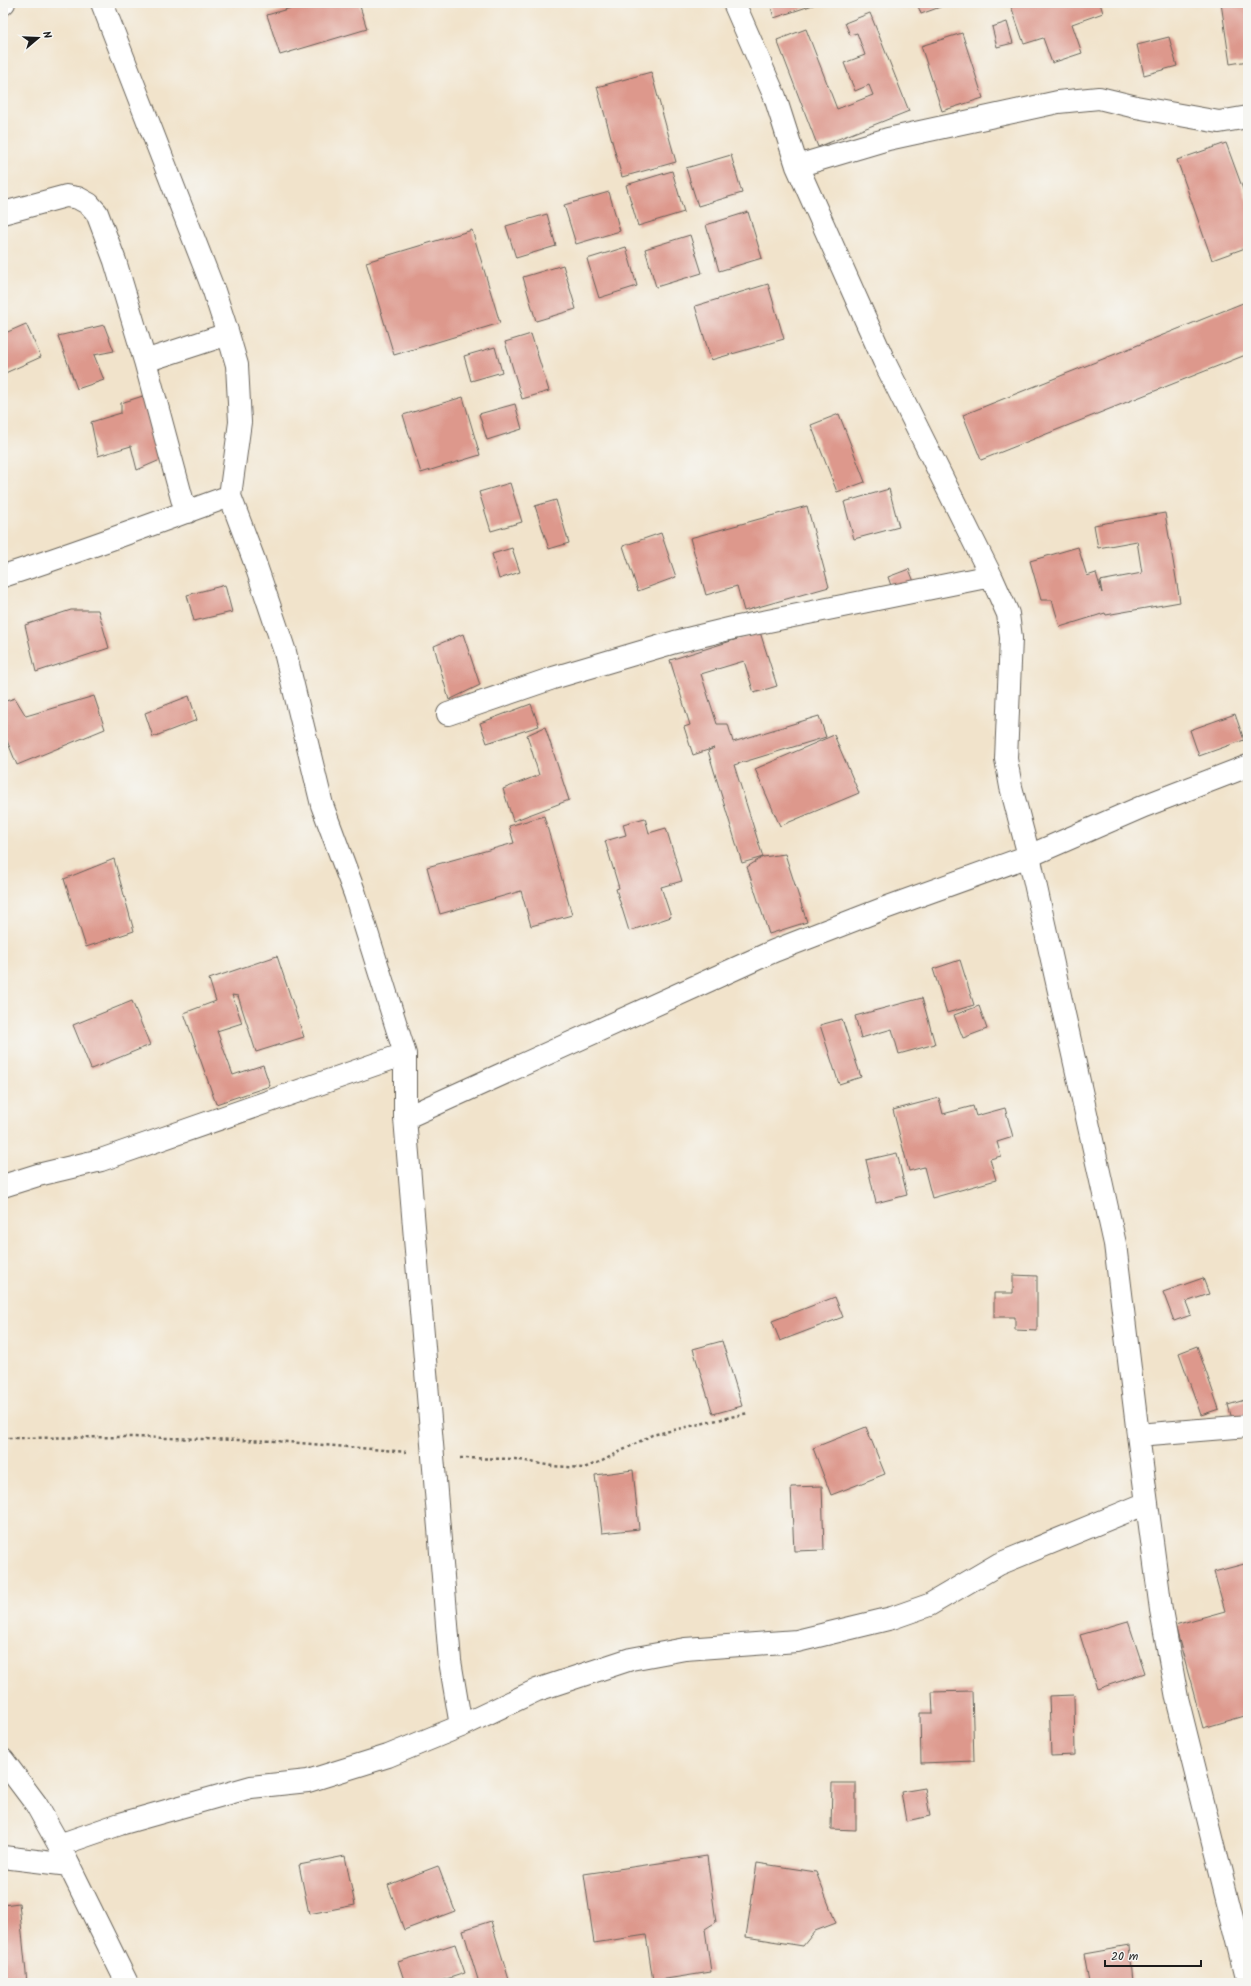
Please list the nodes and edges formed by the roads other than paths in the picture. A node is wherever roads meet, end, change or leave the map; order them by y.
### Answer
1 (102, 3) edge
2 (734, 3) edge
3 (1248, 117) edge
4 (796, 166) junction
5 (3, 213) edge
6 (228, 334) junction
7 (145, 361) junction
8 (230, 496) junction
9 (188, 512) junction
10 (3, 576) edge
11 (991, 576) junction
12 (448, 714) dead end
13 (1248, 766) edge
14 (1030, 856) junction
15 (405, 1054) junction
16 (405, 1118) junction
17 (3, 1186) edge
18 (1248, 1426) edge
19 (1138, 1435) junction
20 (1147, 1503) junction
21 (461, 1726) junction
22 (3, 1760) edge
23 (59, 1845) junction
24 (3, 1857) edge
25 (70, 1865) junction
26 (1248, 1982) edge
27 (127, 1983) edge

1 - 6 street
2 - 4 street
3 - 4 street
4 - 11 street
5 - 7 street
6 - 7 street
6 - 8 street
7 - 9 street
8 - 9 street
8 - 15 street
9 - 10 street
11 - 12 street
11 - 14 street
13 - 14 street
14 - 16 street
14 - 19 street
15 - 16 street
15 - 17 street
16 - 21 street
18 - 19 street
19 - 20 street
20 - 21 street
20 - 26 street
21 - 23 street
22 - 23 street
23 - 25 street
24 - 25 street
25 - 27 street

